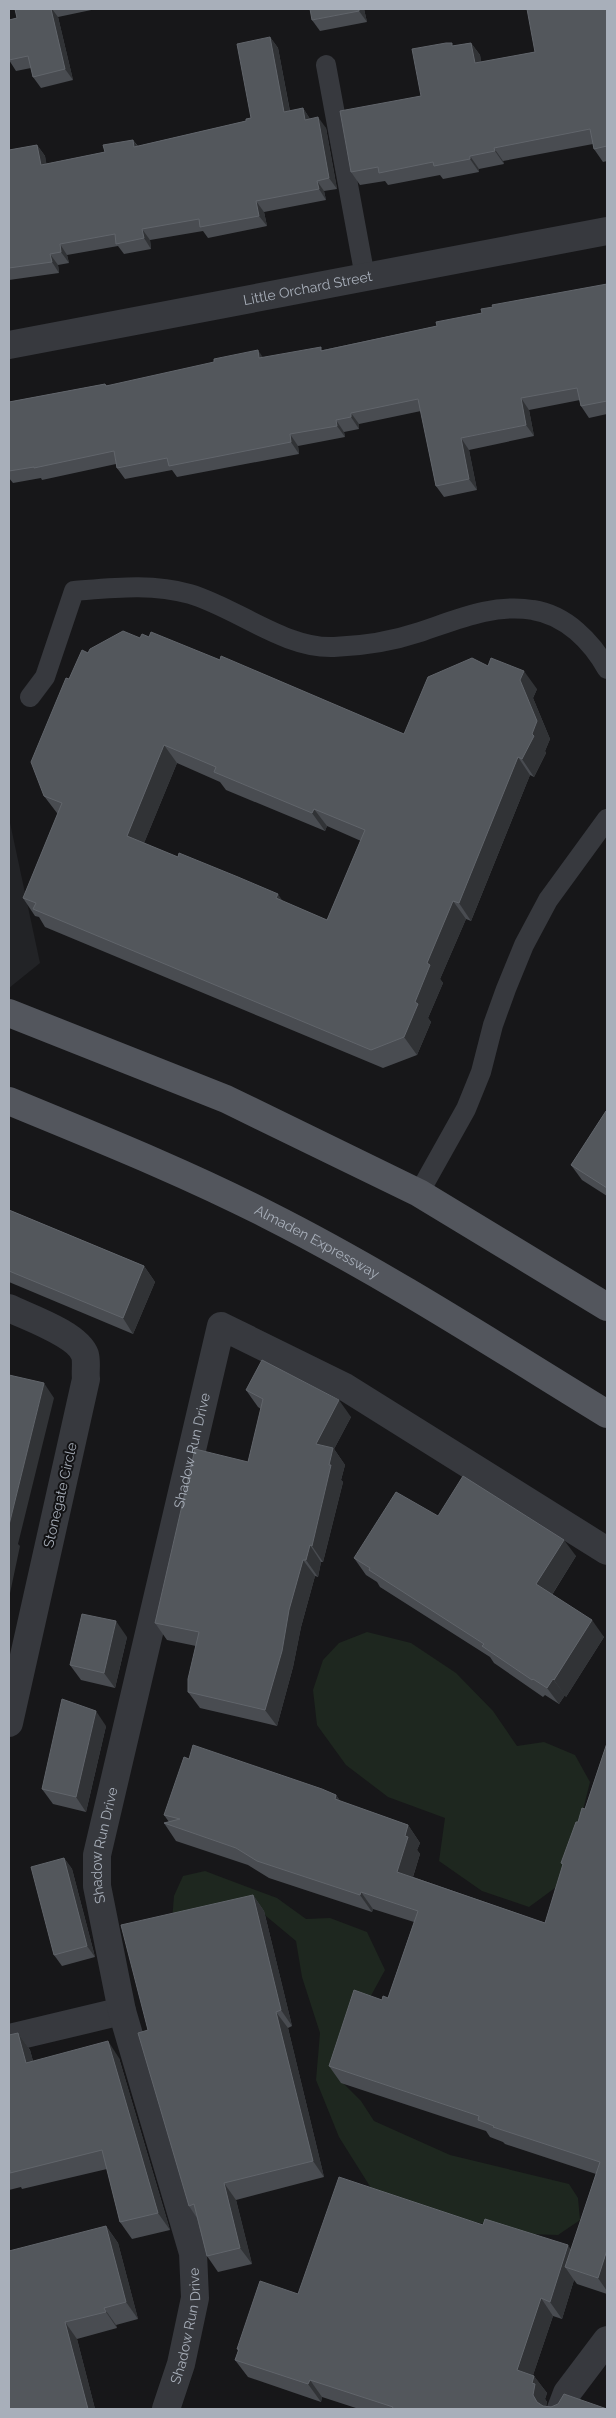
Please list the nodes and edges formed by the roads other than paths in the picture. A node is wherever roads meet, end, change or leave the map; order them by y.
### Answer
1 (326, 66) dead end
2 (607, 231) edge
3 (365, 277) junction
4 (9, 345) edge
5 (607, 669) edge
6 (30, 696) dead end
7 (607, 819) edge
8 (9, 1013) edge
9 (16, 1107) edge
10 (419, 1193) junction
11 (607, 1307) edge
12 (9, 1308) edge
13 (607, 1414) edge
14 (607, 1551) edge
15 (9, 1723) edge
16 (122, 2011) junction
17 (9, 2038) edge
18 (607, 2340) edge
19 (166, 2409) edge
20 (561, 2409) edge

1 - 3 lane
2 - 3 street, Little Orchard Street
3 - 4 street, Little Orchard Street
5 - 6 lane
7 - 10 lane
8 - 10 main road
9 - 13 main road, Almaden Expressway
10 - 11 main road
12 - 15 street, Stonegate Circle
14 - 16 street, Shadow Run Drive
16 - 17 street
16 - 19 street, Shadow Run Drive
18 - 20 street

